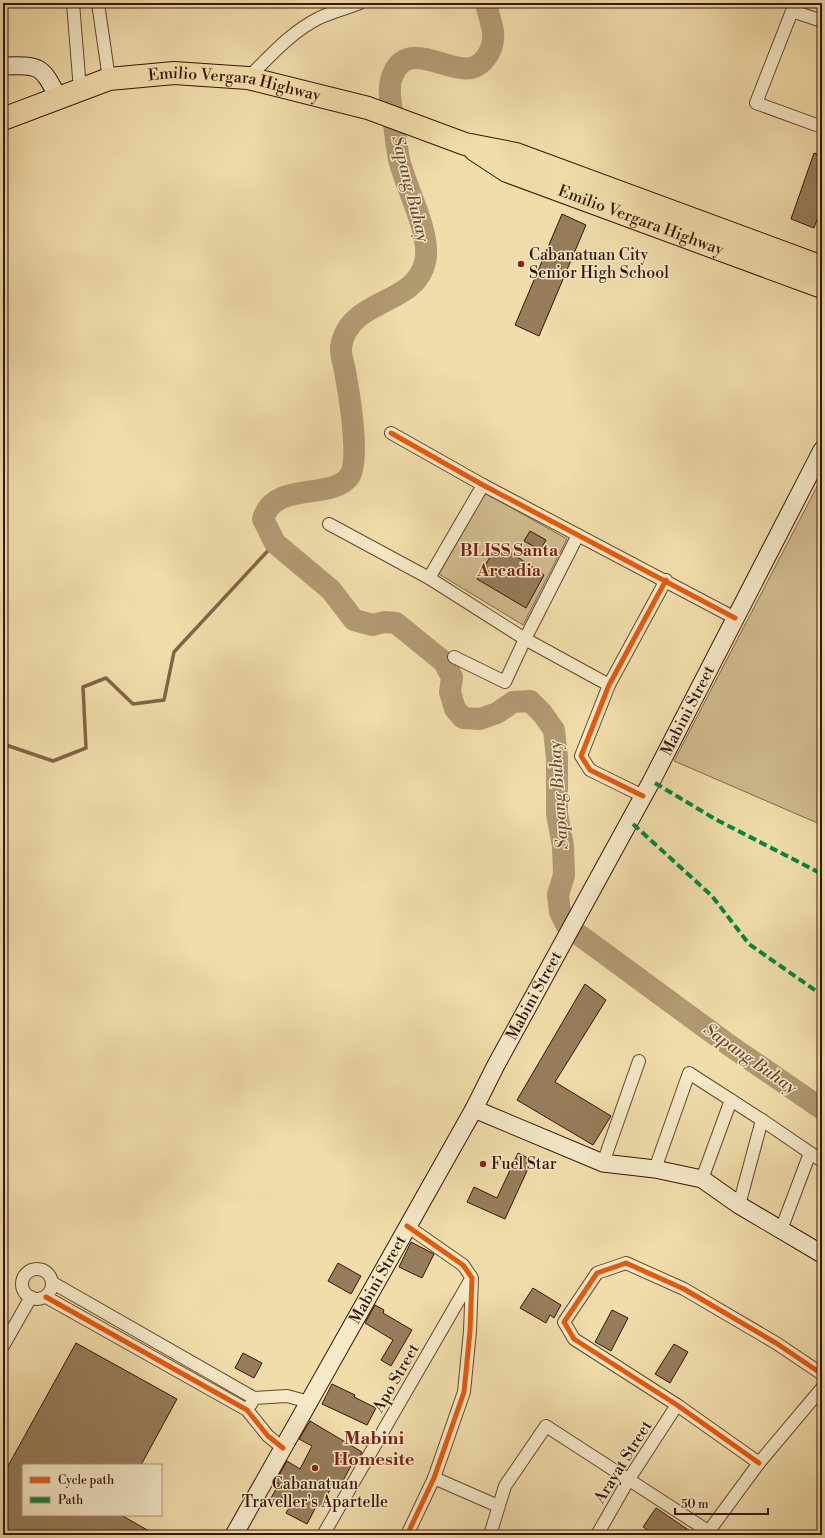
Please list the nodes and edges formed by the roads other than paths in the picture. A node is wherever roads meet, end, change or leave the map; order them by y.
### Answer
1 (73, 3) edge
2 (98, 3) edge
3 (360, 3) edge
4 (793, 7) edge
5 (822, 21) edge
6 (3, 66) edge
7 (248, 78) junction
8 (109, 79) junction
9 (80, 90) junction
10 (58, 98) junction
11 (3, 119) edge
12 (822, 127) edge
13 (465, 144) junction
14 (822, 267) edge
15 (822, 287) edge
16 (390, 433) dead end
17 (822, 450) edge
18 (483, 484) junction
19 (329, 524) dead end
20 (578, 535) junction
21 (429, 578) junction
22 (666, 580) junction
23 (735, 618) junction
24 (525, 639) junction
25 (454, 657) dead end
26 (609, 685) junction
27 (643, 796) junction
28 (639, 1061) dead end
29 (731, 1100) junction
30 (474, 1110) junction
31 (762, 1120) junction
32 (810, 1153) junction
33 (822, 1161) edge
34 (603, 1163) junction
35 (655, 1169) junction
36 (702, 1179) junction
37 (739, 1205) junction
38 (407, 1226) junction
39 (781, 1230) junction
40 (822, 1254) edge
41 (472, 1278) junction
42 (53, 1284) junction
43 (30, 1297) junction
44 (46, 1297) junction
45 (3, 1346) edge
46 (822, 1374) edge
47 (822, 1388) edge
48 (254, 1398) junction
49 (309, 1402) junction
50 (676, 1405) junction
51 (247, 1410) junction
52 (283, 1448) junction
53 (759, 1463) junction
54 (434, 1478) junction
55 (629, 1479) junction
56 (498, 1506) junction
57 (707, 1533) edge
58 (234, 1535) edge
59 (323, 1535) edge
60 (407, 1535) edge
61 (490, 1535) edge
62 (597, 1535) edge

1 - 9 street
2 - 8 street
3 - 7 street
4 - 5 street
4 - 12 street
6 - 10 main road
7 - 8 highway, Emilio Vergara Highway
7 - 13 highway, Emilio Vergara Highway
8 - 9 highway, Emilio Vergara Highway
9 - 10 highway, Emilio Vergara Highway
10 - 11 highway, Emilio Vergara Highway
13 - 14 highway, Emilio Vergara Highway
13 - 15 highway, Emilio Vergara Highway
16 - 18 street
17 - 23 main road, Mabini Street
18 - 20 street
18 - 21 street
19 - 21 street
20 - 22 street
20 - 24 street
21 - 24 street
22 - 23 street
22 - 26 street
23 - 27 main road, Mabini Street
24 - 25 street
24 - 26 street
26 - 27 street
27 - 30 main road, Mabini Street
28 - 34 street
29 - 31 street
29 - 35 street
29 - 36 street
30 - 34 main road
30 - 38 main road, Mabini Street
31 - 32 street
31 - 37 street
32 - 33 street
32 - 39 street
34 - 35 main road
35 - 36 main road
36 - 37 main road
37 - 39 main road
38 - 41 street
38 - 49 main road, Mabini Street
39 - 40 main road
41 - 54 street
41 - 59 street, Apo Street
42 - 43 street
42 - 44 street
42 - 48 street
43 - 44 street
43 - 45 street
44 - 51 street
46 - 50 street
47 - 53 street
48 - 49 street
48 - 51 street
49 - 52 main road, Mabini Street
50 - 53 street
50 - 55 street, Arayat Street
51 - 52 street
52 - 58 main road, Mabini Street
53 - 57 street
54 - 56 street
54 - 60 street
55 - 56 street
55 - 57 street
55 - 62 street, Arayat Street
56 - 61 street

